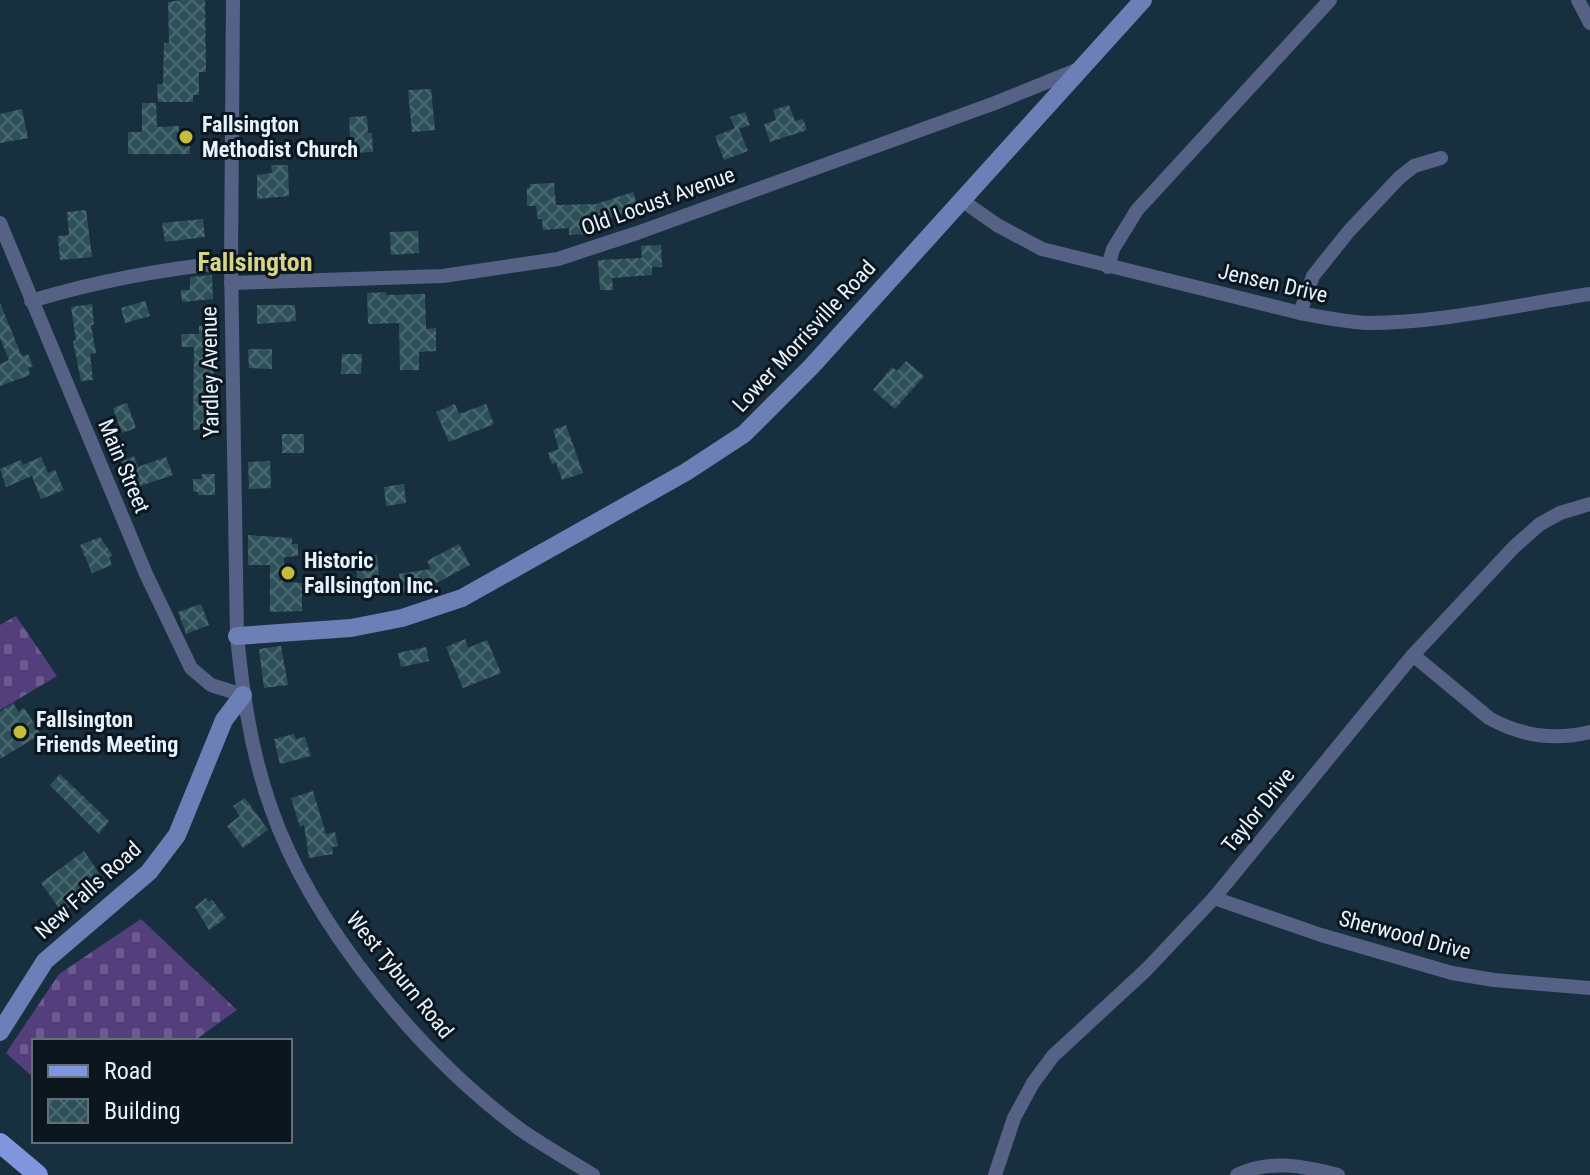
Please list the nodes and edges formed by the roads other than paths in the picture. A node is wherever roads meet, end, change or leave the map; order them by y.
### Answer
1 (233, 0) edge
2 (1143, 0) edge
3 (1330, 0) edge
4 (1578, 0) edge
5 (1590, 23) edge
6 (1080, 69) junction
7 (1441, 158) dead end
8 (963, 201) junction
9 (0, 223) edge
10 (231, 262) junction
11 (1108, 267) junction
12 (231, 283) junction
13 (1590, 294) edge
14 (31, 301) junction
15 (1300, 313) junction
16 (1590, 504) edge
17 (237, 636) junction
18 (1413, 655) junction
19 (243, 695) junction
20 (1590, 732) edge
21 (1214, 898) junction
22 (1590, 988) edge
23 (0, 1032) edge
24 (0, 1143) edge
25 (0, 1158) edge
26 (36, 1175) edge
27 (593, 1175) edge
28 (995, 1175) edge
29 (1237, 1175) edge
30 (1338, 1175) edge

1 - 10 street, Yardley Avenue
2 - 6 street, Lower Morrisville Road
3 - 11 street
4 - 5 street
6 - 8 street, Lower Morrisville Road
6 - 12 street, Old Locust Avenue
7 - 15 street
8 - 11 street, Jensen Drive
8 - 17 street, Lower Morrisville Road
9 - 14 street, Main Street
10 - 12 street, Yardley Avenue
10 - 14 street
11 - 15 street, Jensen Drive
12 - 17 street, Yardley Avenue
13 - 15 street, Jensen Drive
14 - 19 street, Main Street
16 - 18 street, Taylor Drive
17 - 19 street, Yardley Avenue
18 - 20 street
18 - 21 street, Taylor Drive
19 - 23 street, New Falls Road
19 - 27 street, West Tyburn Road
21 - 22 street, Sherwood Drive
21 - 28 street, Taylor Drive
24 - 26 main road
25 - 26 main road
29 - 30 street

